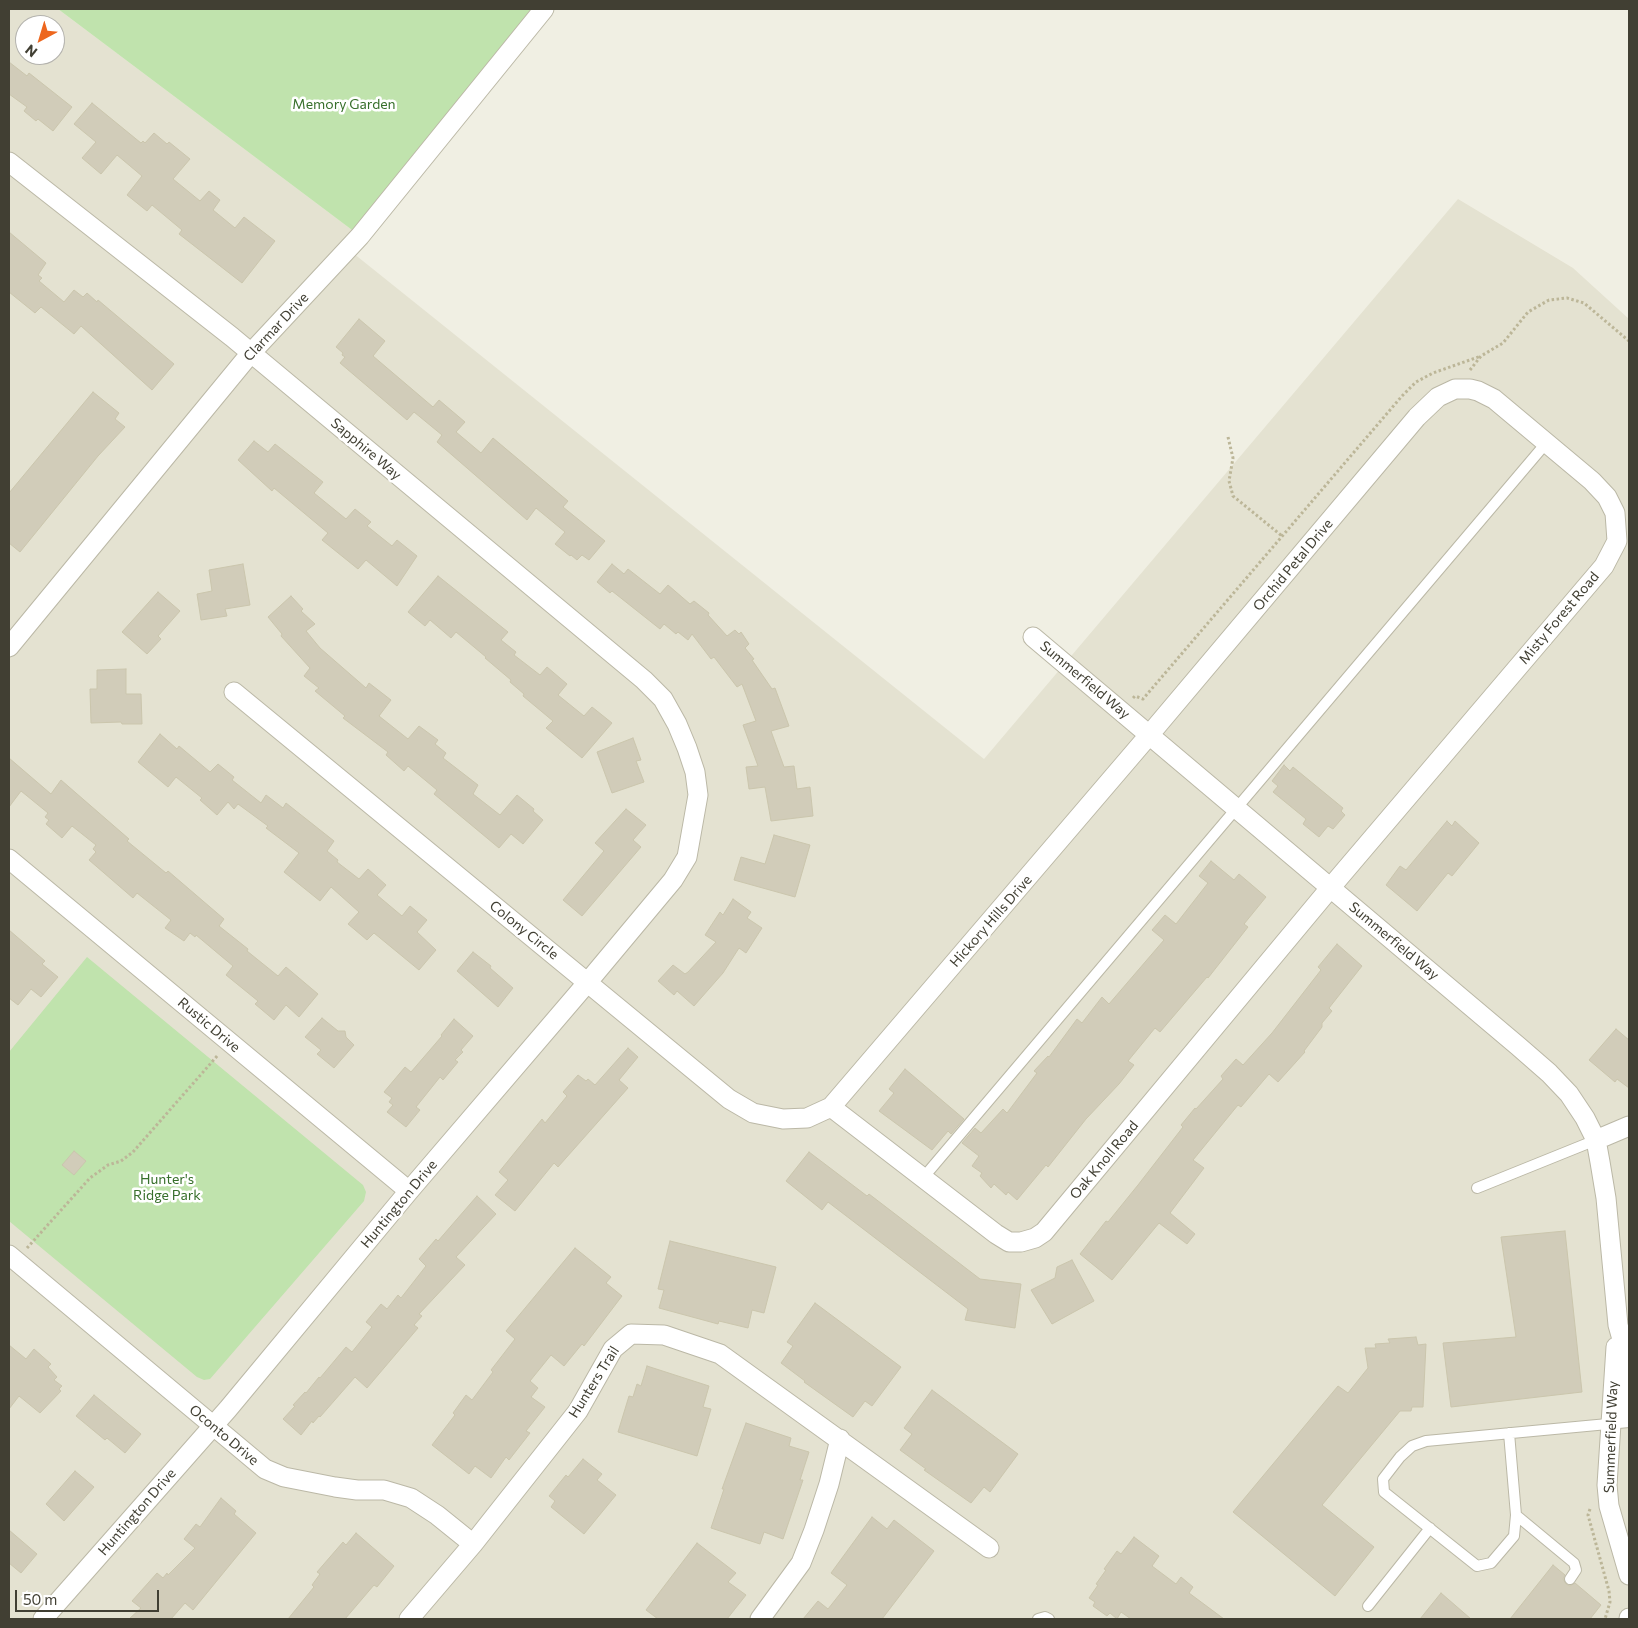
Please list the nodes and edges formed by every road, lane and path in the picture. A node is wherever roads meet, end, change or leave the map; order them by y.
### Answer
1 (544, 9) edge
2 (9, 162) edge
3 (1629, 341) edge
4 (250, 354) junction
5 (1481, 356) junction
6 (1455, 389) junction
7 (1228, 437) dead end
8 (1547, 442) junction
9 (1282, 536) junction
10 (1033, 637) dead end
11 (9, 647) edge
12 (234, 692) dead end
13 (1122, 711) junction
14 (1150, 734) junction
15 (692, 762) joint
16 (1237, 808) junction
17 (9, 859) edge
18 (1331, 887) junction
19 (587, 983) junction
20 (230, 1042) junction
21 (831, 1107) junction
22 (1629, 1126) edge
23 (1596, 1140) junction
24 (923, 1178) junction
25 (1477, 1188) dead end
26 (408, 1191) junction
27 (12, 1258) edge
28 (1618, 1325) junction
29 (1629, 1416) edge
30 (1629, 1422) edge
31 (1610, 1424) junction
32 (214, 1425) junction
33 (1509, 1433) junction
34 (840, 1439) junction
35 (1516, 1515) junction
36 (1588, 1515) dead end
37 (1430, 1528) junction
38 (473, 1544) junction
39 (989, 1548) dead end
40 (1629, 1575) edge
41 (1570, 1579) dead end
42 (1368, 1606) dead end
43 (43, 1619) edge
44 (409, 1619) edge
45 (760, 1619) edge
46 (1038, 1619) edge
47 (1049, 1619) edge
48 (1605, 1619) edge

1 - 4 street, Clarmar Drive
2 - 4 street, Sapphire Way
3 - 5 path
4 - 11 street, Clarmar Drive
4 - 15 street, Sapphire Way
5 - 6 path
5 - 9 path
6 - 8 street, Misty Forest Road
6 - 14 street, Orchid Petal Drive
7 - 9 path
8 - 16 lane
8 - 18 street, Misty Forest Road
9 - 13 path
10 - 13 street, Summerfield Way
12 - 19 street, Colony Circle
13 - 14 street, Summerfield Way
14 - 16 street, Summerfield Way
14 - 21 street, Hickory Hills Drive
15 - 19 street, Huntington Drive
16 - 18 street, Summerfield Way
16 - 24 lane
17 - 20 street, Rustic Drive
18 - 23 street, Summerfield Way
18 - 24 street, Oak Knoll Road
19 - 21 street, Colony Circle
19 - 26 street, Huntington Drive
20 - 26 street, Rustic Drive
20 - 27 path
21 - 24 street, Oak Knoll Road
22 - 23 street
23 - 25 lane
23 - 28 street, Summerfield Way
26 - 32 street, Huntington Drive
27 - 32 street, Oconto Drive
28 - 29 street, Summerfield Way
28 - 31 street, Summerfield Way
30 - 31 lane
31 - 33 lane
31 - 40 street, Summerfield Way
32 - 38 street, Oconto Drive
32 - 43 street, Huntington Drive
33 - 35 lane
33 - 37 lane
34 - 38 street, Hunters Trail
34 - 39 street, Hunters Trail
34 - 45 street
35 - 37 lane
35 - 41 lane
36 - 48 path
37 - 42 lane
38 - 44 street, Hunters Trail
46 - 47 lane

